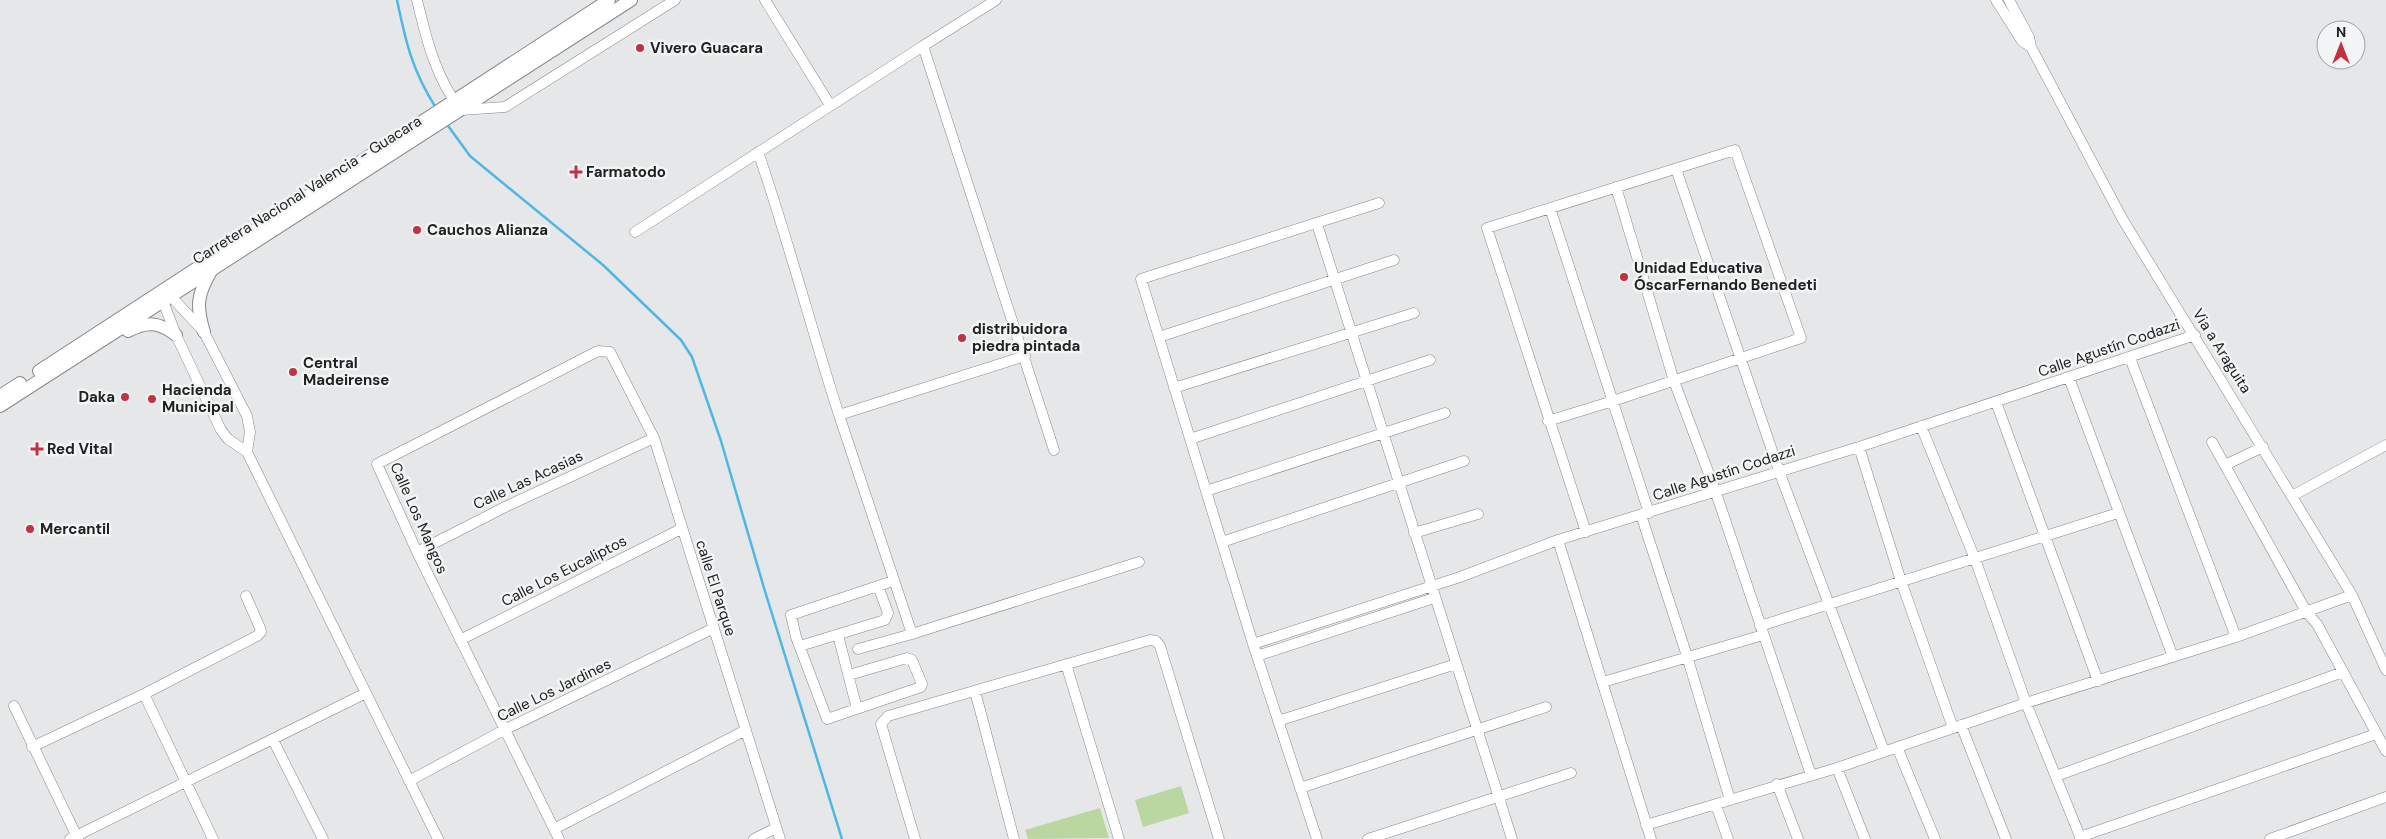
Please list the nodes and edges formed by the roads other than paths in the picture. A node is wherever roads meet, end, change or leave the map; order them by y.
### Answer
1 (417, 0) edge
2 (609, 0) edge
3 (631, 0) edge
4 (675, 0) edge
5 (765, 0) edge
6 (996, 0) edge
7 (1996, 0) edge
8 (2009, 0) edge
9 (923, 46) junction
10 (2031, 47) junction
11 (830, 105) junction
12 (452, 109) junction
13 (435, 119) junction
14 (758, 152) junction
15 (1676, 169) junction
16 (1616, 188) junction
17 (1379, 203) dead end
18 (1550, 208) junction
19 (1317, 224) junction
20 (635, 232) dead end
21 (1394, 260) dead end
22 (211, 270) junction
23 (1334, 280) junction
24 (164, 295) junction
25 (1414, 312) dead end
26 (204, 332) junction
27 (1351, 332) junction
28 (176, 335) junction
29 (2195, 335) junction
30 (1159, 337) junction
31 (610, 352) joint
32 (79, 356) junction
33 (1024, 356) junction
34 (2130, 358) junction
35 (1741, 359) junction
36 (1430, 360) dead end
37 (2069, 378) junction
38 (1366, 381) junction
39 (1674, 381) junction
40 (1174, 388) junction
41 (0, 396) edge
42 (1613, 401) junction
43 (1996, 402) junction
44 (0, 406) edge
45 (1445, 413) dead end
46 (839, 415) junction
47 (1548, 421) junction
48 (1921, 426) junction
49 (1382, 433) junction
50 (654, 438) junction
51 (1190, 439) junction
52 (2212, 442) dead end
53 (2386, 445) edge
54 (2263, 446) junction
55 (1859, 447) junction
56 (1054, 450) dead end
57 (247, 452) junction
58 (1464, 461) dead end
59 (2226, 465) junction
60 (1779, 471) junction
61 (1398, 482) junction
62 (1714, 490) junction
63 (1206, 491) junction
64 (2292, 496) junction
65 (2118, 513) junction
66 (1478, 514) dead end
67 (1645, 514) junction
68 (681, 529) junction
69 (1586, 532) junction
70 (1414, 533) junction
71 (2044, 536) junction
72 (1558, 540) junction
73 (1222, 542) junction
74 (417, 552) junction
75 (1975, 559) junction
76 (1139, 562) dead end
77 (893, 581) junction
78 (1901, 581) junction
79 (878, 586) junction
80 (1431, 587) junction
81 (2352, 595) junction
82 (246, 596) dead end
83 (1434, 598) junction
84 (1830, 603) junction
85 (2307, 612) junction
86 (714, 628) junction
87 (1761, 630) junction
88 (912, 634) junction
89 (838, 635) junction
90 (2236, 638) junction
91 (460, 640) junction
92 (1253, 644) junction
93 (800, 646) junction
94 (858, 650) dead end
95 (1257, 656) junction
96 (1687, 656) junction
97 (2173, 657) junction
98 (1066, 664) junction
99 (1456, 664) junction
100 (2386, 670) edge
101 (2343, 672) junction
102 (849, 675) junction
103 (2098, 681) junction
104 (1604, 682) junction
105 (975, 691) junction
106 (366, 693) junction
107 (144, 694) junction
108 (2026, 703) junction
109 (14, 706) dead end
110 (1546, 707) dead end
111 (857, 709) junction
112 (1278, 721) junction
113 (1957, 726) junction
114 (1477, 729) junction
115 (746, 730) junction
116 (506, 734) junction
117 (2376, 734) junction
118 (273, 740) junction
119 (32, 746) junction
120 (1897, 746) junction
121 (1884, 751) junction
122 (2386, 751) edge
123 (1837, 768) junction
124 (1571, 773) dead end
125 (1811, 775) junction
126 (2056, 776) junction
127 (185, 781) junction
128 (409, 781) junction
129 (1777, 784) junction
130 (1300, 788) junction
131 (1499, 796) junction
132 (2386, 797) edge
133 (1730, 800) junction
134 (1716, 805) junction
135 (1646, 825) junction
136 (776, 828) junction
137 (554, 829) junction
138 (75, 838) edge
139 (2081, 838) edge
140 (213, 839) edge
141 (322, 839) edge
142 (438, 839) edge
143 (559, 839) edge
144 (754, 839) edge
145 (780, 839) edge
146 (915, 839) edge
147 (1014, 839) edge
148 (1120, 839) edge
149 (1219, 839) edge
150 (1317, 839) edge
151 (1368, 839) edge
152 (1512, 839) edge
153 (1651, 839) edge
154 (1728, 839) edge
155 (1798, 839) edge
156 (1866, 839) edge
157 (1935, 839) edge
158 (2006, 839) edge
159 (2270, 839) edge

1 - 12 street
2 - 12 main road, Carretera Nacional Valencia - Guacara
3 - 12 main road, Carretera Nacional Valencia - Guacara
4 - 12 street
5 - 11 street
6 - 9 street
7 - 10 street, Via a Araguita
8 - 10 street, Via a Araguita
9 - 11 street
9 - 33 street
10 - 29 street, Via a Araguita
11 - 14 street
12 - 13 main road, Carretera Nacional Valencia - Guacara
13 - 22 main road, Carretera Nacional Valencia - Guacara
13 - 24 main road, Carretera Nacional Valencia - Guacara
14 - 20 street
14 - 46 street
15 - 16 street
15 - 35 street
15 - 35 street
16 - 18 street
16 - 39 street
17 - 19 street
18 - 42 street
18 - 47 street
19 - 23 street
19 - 30 street
21 - 23 street
22 - 24 main road, Carretera Nacional Valencia - Guacara
22 - 26 main road
23 - 27 street
23 - 30 street
24 - 26 street
24 - 28 street
24 - 32 main road, Carretera Nacional Valencia - Guacara
24 - 41 main road, Carretera Nacional Valencia - Guacara
25 - 27 street
26 - 57 street
27 - 38 street
27 - 40 street
28 - 32 main road
28 - 57 street
29 - 34 street, Calle Agustín Codazzi
29 - 54 street, Via a Araguita
30 - 40 street
31 - 50 street, calle El Parque
31 - 74 street, Calle Los Mangos
32 - 44 main road, Carretera Nacional Valencia - Guacara
33 - 46 street
33 - 56 street
34 - 37 street, Calle Agustín Codazzi
34 - 90 street
35 - 39 street
35 - 60 street
36 - 38 street
37 - 43 street, Calle Agustín Codazzi
37 - 65 street
38 - 49 street
38 - 51 street
39 - 42 street
39 - 62 street
40 - 51 street
42 - 47 street
42 - 67 street
43 - 48 street, Calle Agustín Codazzi
43 - 71 street
45 - 49 street
46 - 77 street
47 - 69 street
48 - 55 street, Calle Agustín Codazzi
48 - 75 street
49 - 61 street
49 - 63 street
50 - 68 street, calle El Parque
50 - 74 street, Calle Las Acasias
51 - 63 street
52 - 59 street
53 - 64 street
54 - 59 street
54 - 64 street, Via a Araguita
55 - 60 street, Calle Agustín Codazzi
55 - 78 street
57 - 106 street
58 - 61 street
59 - 85 street
60 - 62 street, Calle Agustín Codazzi
60 - 84 street
61 - 70 street
61 - 73 street
62 - 67 street, Calle Agustín Codazzi
62 - 87 street
63 - 73 street
64 - 81 street, Via a Araguita
65 - 71 street
65 - 97 street
66 - 70 street
67 - 69 street, Calle Agustín Codazzi
67 - 96 street
68 - 86 street, calle El Parque
68 - 91 street, Calle Los Eucaliptos
69 - 72 street, Calle Agustín Codazzi
70 - 80 street
71 - 75 street
71 - 103 street
72 - 80 street, Calle Agustín Codazzi
72 - 104 street
73 - 92 street
74 - 91 street, Calle Los Mangos
75 - 78 street
75 - 108 street
76 - 88 street
77 - 79 street
77 - 88 street
78 - 84 street
78 - 113 street
79 - 89 street
79 - 93 street
80 - 83 street
80 - 92 street, Calle Agustín Codazzi
81 - 85 street
81 - 100 street, Via a Araguita
82 - 107 street
83 - 95 street
83 - 99 street
84 - 87 street
84 - 121 street
85 - 90 street
85 - 101 street
86 - 115 street, calle El Parque
86 - 116 street, Calle Los Jardines
87 - 96 street
87 - 125 street
88 - 94 street
89 - 93 street
89 - 102 street
90 - 97 street
91 - 116 street, Calle Los Mangos
92 - 95 street
93 - 111 street
95 - 112 street
96 - 104 street
96 - 133 street
97 - 103 street
98 - 105 street
98 - 148 street
98 - 149 street
99 - 112 street
99 - 114 street
101 - 117 street
101 - 126 street
102 - 111 street
102 - 111 street
103 - 108 street
104 - 135 street
105 - 146 street
105 - 147 street
106 - 118 street
106 - 128 street
107 - 119 street
107 - 127 street
108 - 113 street
108 - 126 street
109 - 119 street
110 - 114 street
112 - 130 street
113 - 120 street
113 - 158 street
114 - 130 street
114 - 131 street
115 - 136 street, calle El Parque
115 - 137 street
116 - 128 street, Calle Los Jardines
116 - 137 street
117 - 122 street
117 - 139 street
118 - 127 street
118 - 141 street
119 - 138 street
120 - 121 street
120 - 157 street
121 - 123 street
123 - 125 street
123 - 156 street
124 - 131 street
125 - 129 street
126 - 139 street
127 - 138 street
127 - 140 street
128 - 142 street
129 - 133 street
129 - 155 street
130 - 150 street
131 - 151 street
131 - 152 street
132 - 159 street
133 - 134 street
134 - 135 street
134 - 154 street
135 - 153 street
136 - 144 street
136 - 145 street, calle El Parque
137 - 143 street

